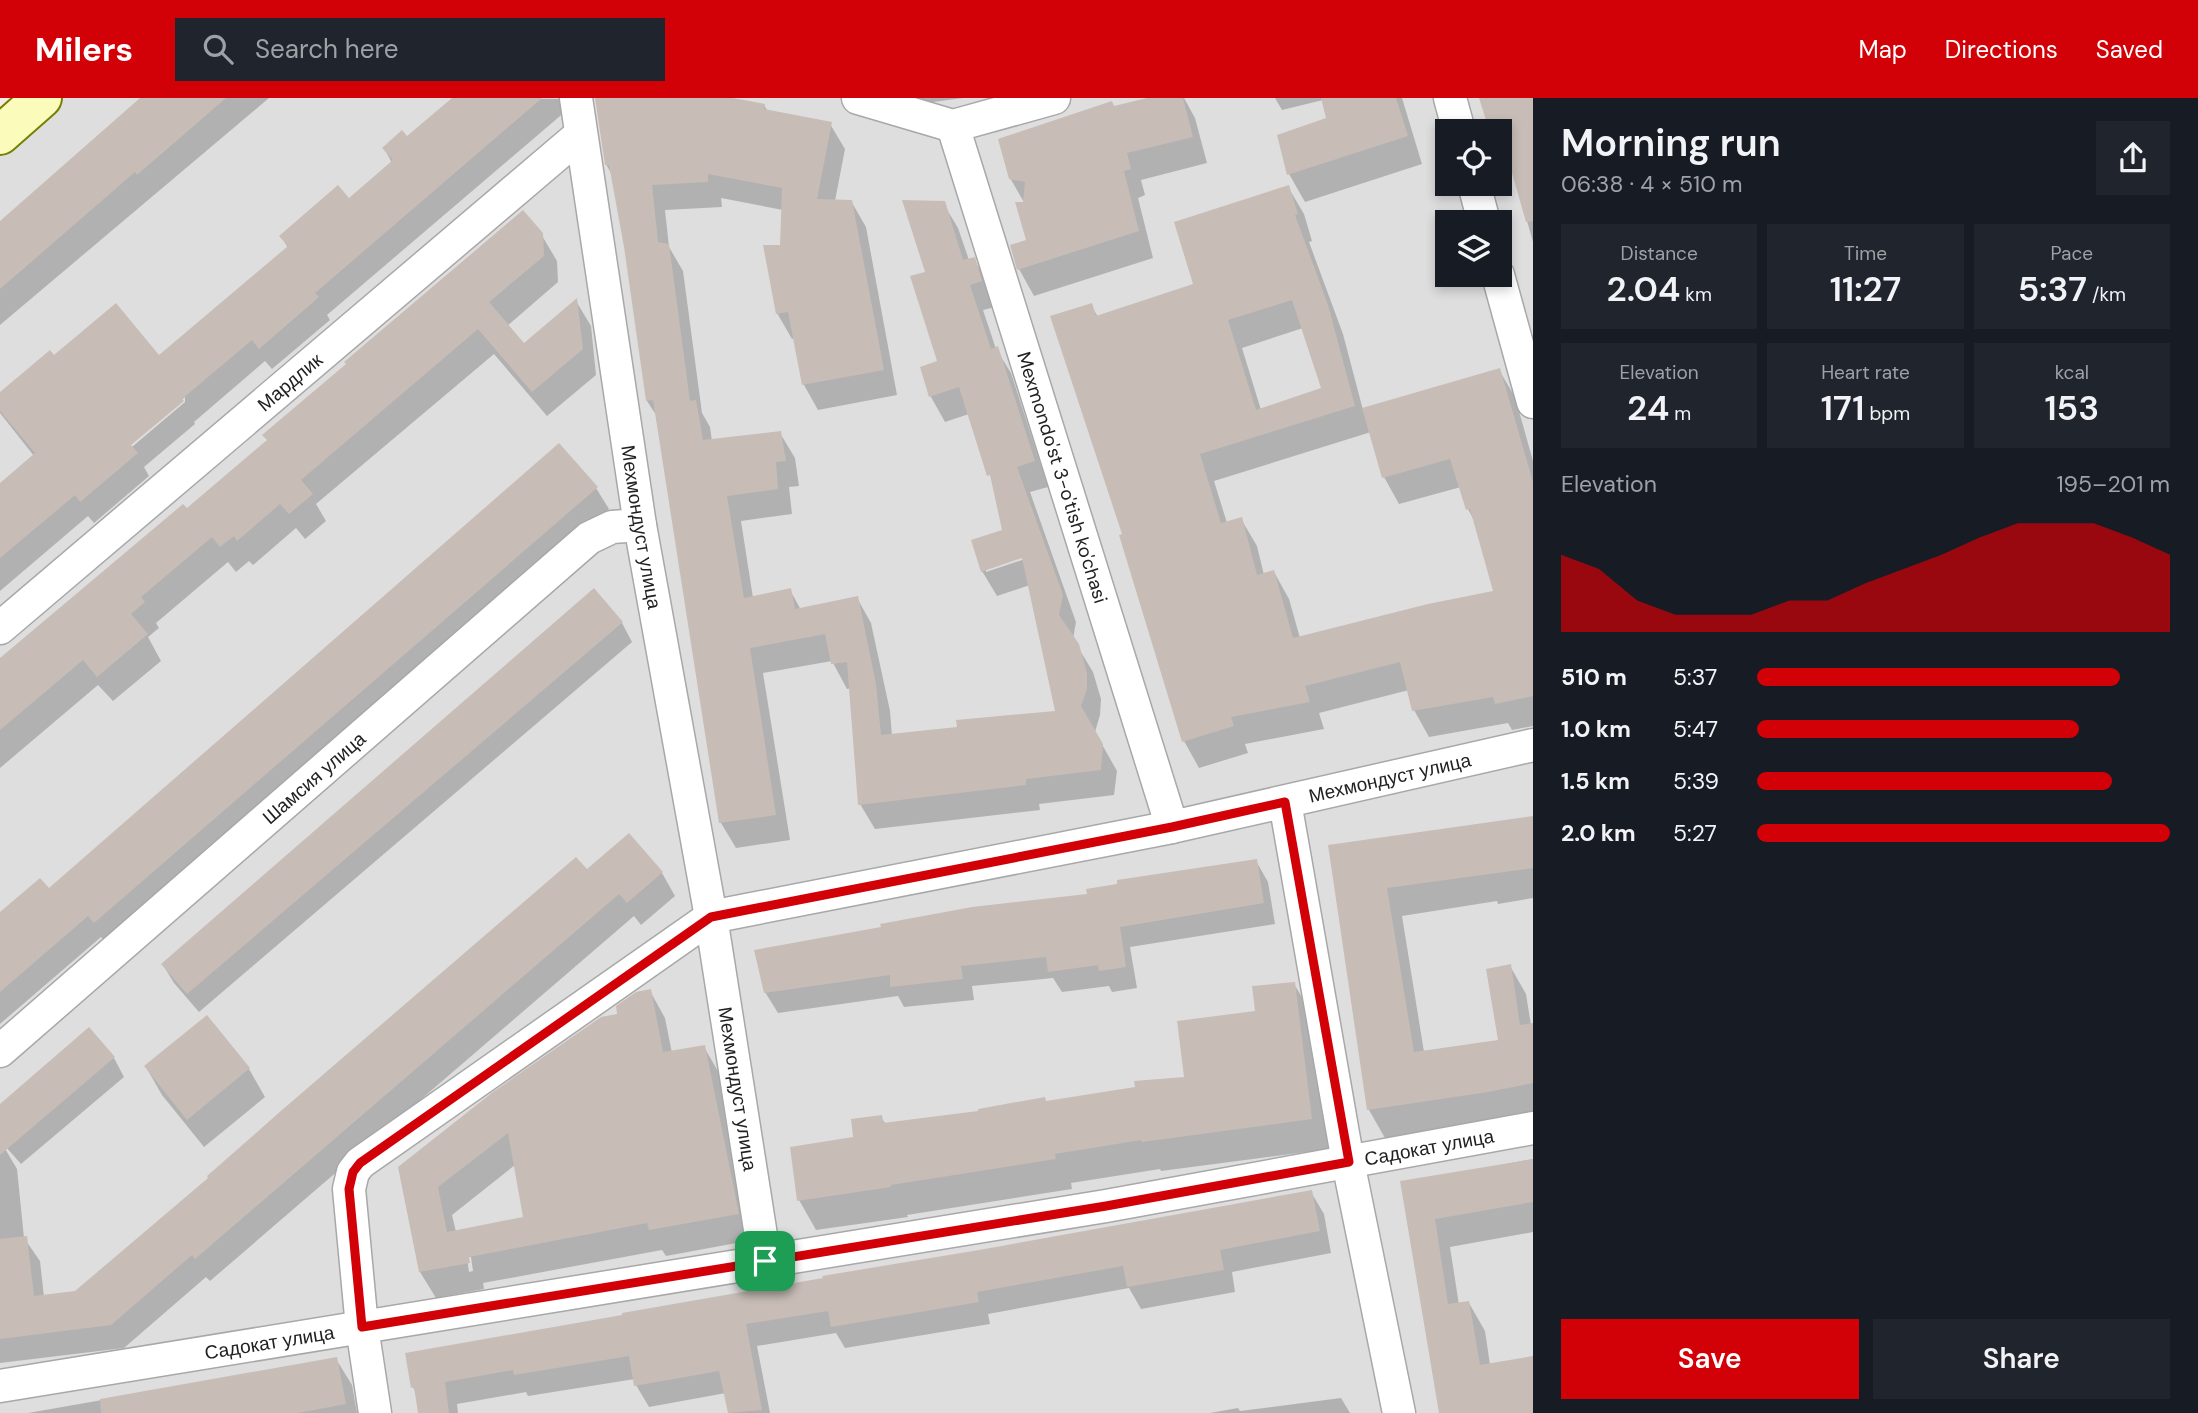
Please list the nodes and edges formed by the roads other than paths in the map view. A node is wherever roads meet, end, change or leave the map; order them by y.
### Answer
1 (42, 98) edge
2 (576, 98) edge
3 (858, 98) edge
4 (1054, 98) edge
5 (1450, 98) edge
6 (1456, 119) edge
7 (953, 126) junction
8 (0, 135) edge
9 (580, 135) junction
10 (1502, 287) edge
11 (1533, 402) edge
12 (639, 524) junction
13 (0, 628) edge
14 (1533, 746) edge
15 (1285, 802) junction
16 (1172, 827) junction
17 (711, 917) junction
18 (0, 1051) edge
19 (1533, 1128) edge
20 (1349, 1162) junction
21 (765, 1261) junction
22 (362, 1327) junction
23 (0, 1386) edge
24 (375, 1413) edge
25 (1399, 1413) edge

1 - 8 main road
2 - 9 street, Мехмондуст улица
3 - 7 street
4 - 7 street
5 - 6 street
7 - 16 street, Mexmondo'st 3-o'tish ko'chasi
9 - 12 street, Мехмондуст улица
9 - 13 street, Мардлик
10 - 11 street
12 - 17 street, Мехмондуст улица
12 - 18 street, Шамсия улица
14 - 15 street, Мехмондуст улица
15 - 16 street, Мехмондуст улица
15 - 20 street
16 - 17 street, Мехмондуст улица
17 - 21 street, Мехмондуст улица
17 - 22 street
19 - 20 street, Садокат улица
20 - 21 street, Садокат улица
20 - 25 street
21 - 22 street, Садокат улица
22 - 23 street, Садокат улица
22 - 24 street

